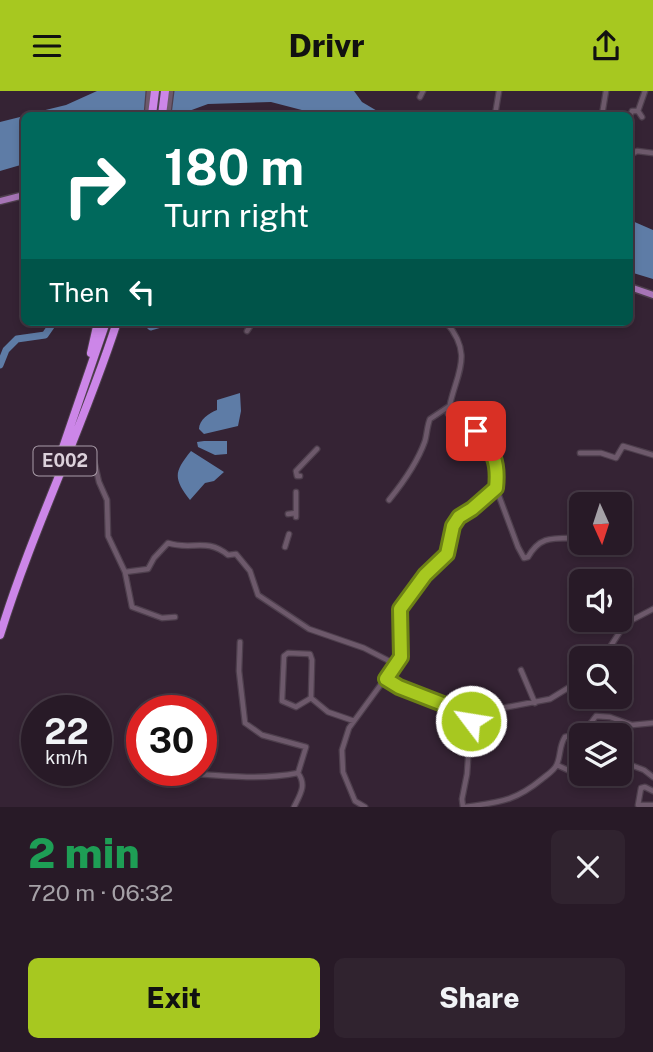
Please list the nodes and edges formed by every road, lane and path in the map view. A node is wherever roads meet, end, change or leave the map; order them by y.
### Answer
1 (149, 91) edge
2 (155, 91) edge
3 (165, 91) edge
4 (171, 91) edge
5 (422, 91) edge
6 (499, 91) edge
7 (606, 91) edge
8 (645, 91) edge
9 (421, 97) dead end
10 (638, 111) junction
11 (149, 112) edge
12 (150, 112) edge
13 (162, 112) edge
14 (168, 112) edge
15 (496, 112) edge
16 (602, 112) edge
17 (632, 112) edge
18 (642, 117) dead end
19 (633, 153) edge
20 (653, 153) edge
21 (21, 196) edge
22 (0, 201) edge
23 (633, 289) edge
24 (653, 295) edge
25 (97, 326) edge
26 (105, 326) edge
27 (115, 326) edge
28 (120, 326) edge
29 (250, 326) edge
30 (450, 326) edge
31 (247, 331) dead end
32 (84, 401) junction
33 (449, 407) junction
34 (317, 449) dead end
35 (92, 452) dead end
36 (580, 453) dead end
37 (653, 455) edge
38 (300, 476) dead end
39 (496, 488) junction
40 (296, 492) dead end
41 (389, 500) dead end
42 (288, 514) dead end
43 (39, 518) junction
44 (289, 534) dead end
45 (569, 538) edge
46 (285, 547) dead end
47 (125, 572) junction
48 (653, 609) edge
49 (175, 617) dead end
50 (0, 618) edge
51 (0, 635) edge
52 (240, 642) dead end
53 (611, 646) edge
54 (397, 665) junction
55 (521, 670) dead end
56 (386, 679) junction
57 (569, 687) edge
58 (311, 698) junction
59 (535, 703) junction
60 (471, 715) junction
61 (354, 721) junction
62 (653, 723) edge
63 (557, 765) junction
64 (632, 766) edge
65 (569, 771) edge
66 (299, 773) junction
67 (217, 776) edge
68 (653, 777) edge
69 (653, 791) edge
70 (653, 805) edge
71 (294, 807) edge
72 (365, 807) edge
73 (464, 807) edge

1 - 11 street
2 - 12 highway
3 - 13 highway
4 - 14 street
5 - 9 street
6 - 15 street
7 - 16 street
8 - 10 street
10 - 17 street
10 - 18 street
19 - 20 street
21 - 22 main road
23 - 24 main road
25 - 32 highway
26 - 32 highway, E002
27 - 32 highway, E002
28 - 32 highway
29 - 31 street
30 - 33 street
32 - 43 highway, E002
33 - 39 street
33 - 41 street
34 - 38 street
35 - 47 street
36 - 37 street
39 - 45 street
39 - 54 street
40 - 42 street
43 - 50 highway, E002
43 - 51 highway, E002
44 - 46 street
47 - 49 street
47 - 54 street
48 - 53 street
52 - 66 street
54 - 56 street
55 - 59 street
56 - 60 street
56 - 61 street
57 - 59 street
58 - 58 street
58 - 61 street
59 - 60 street
60 - 73 street
61 - 72 street
62 - 63 street
63 - 65 street
63 - 73 street
64 - 68 street
66 - 67 street
66 - 71 street
69 - 70 street

